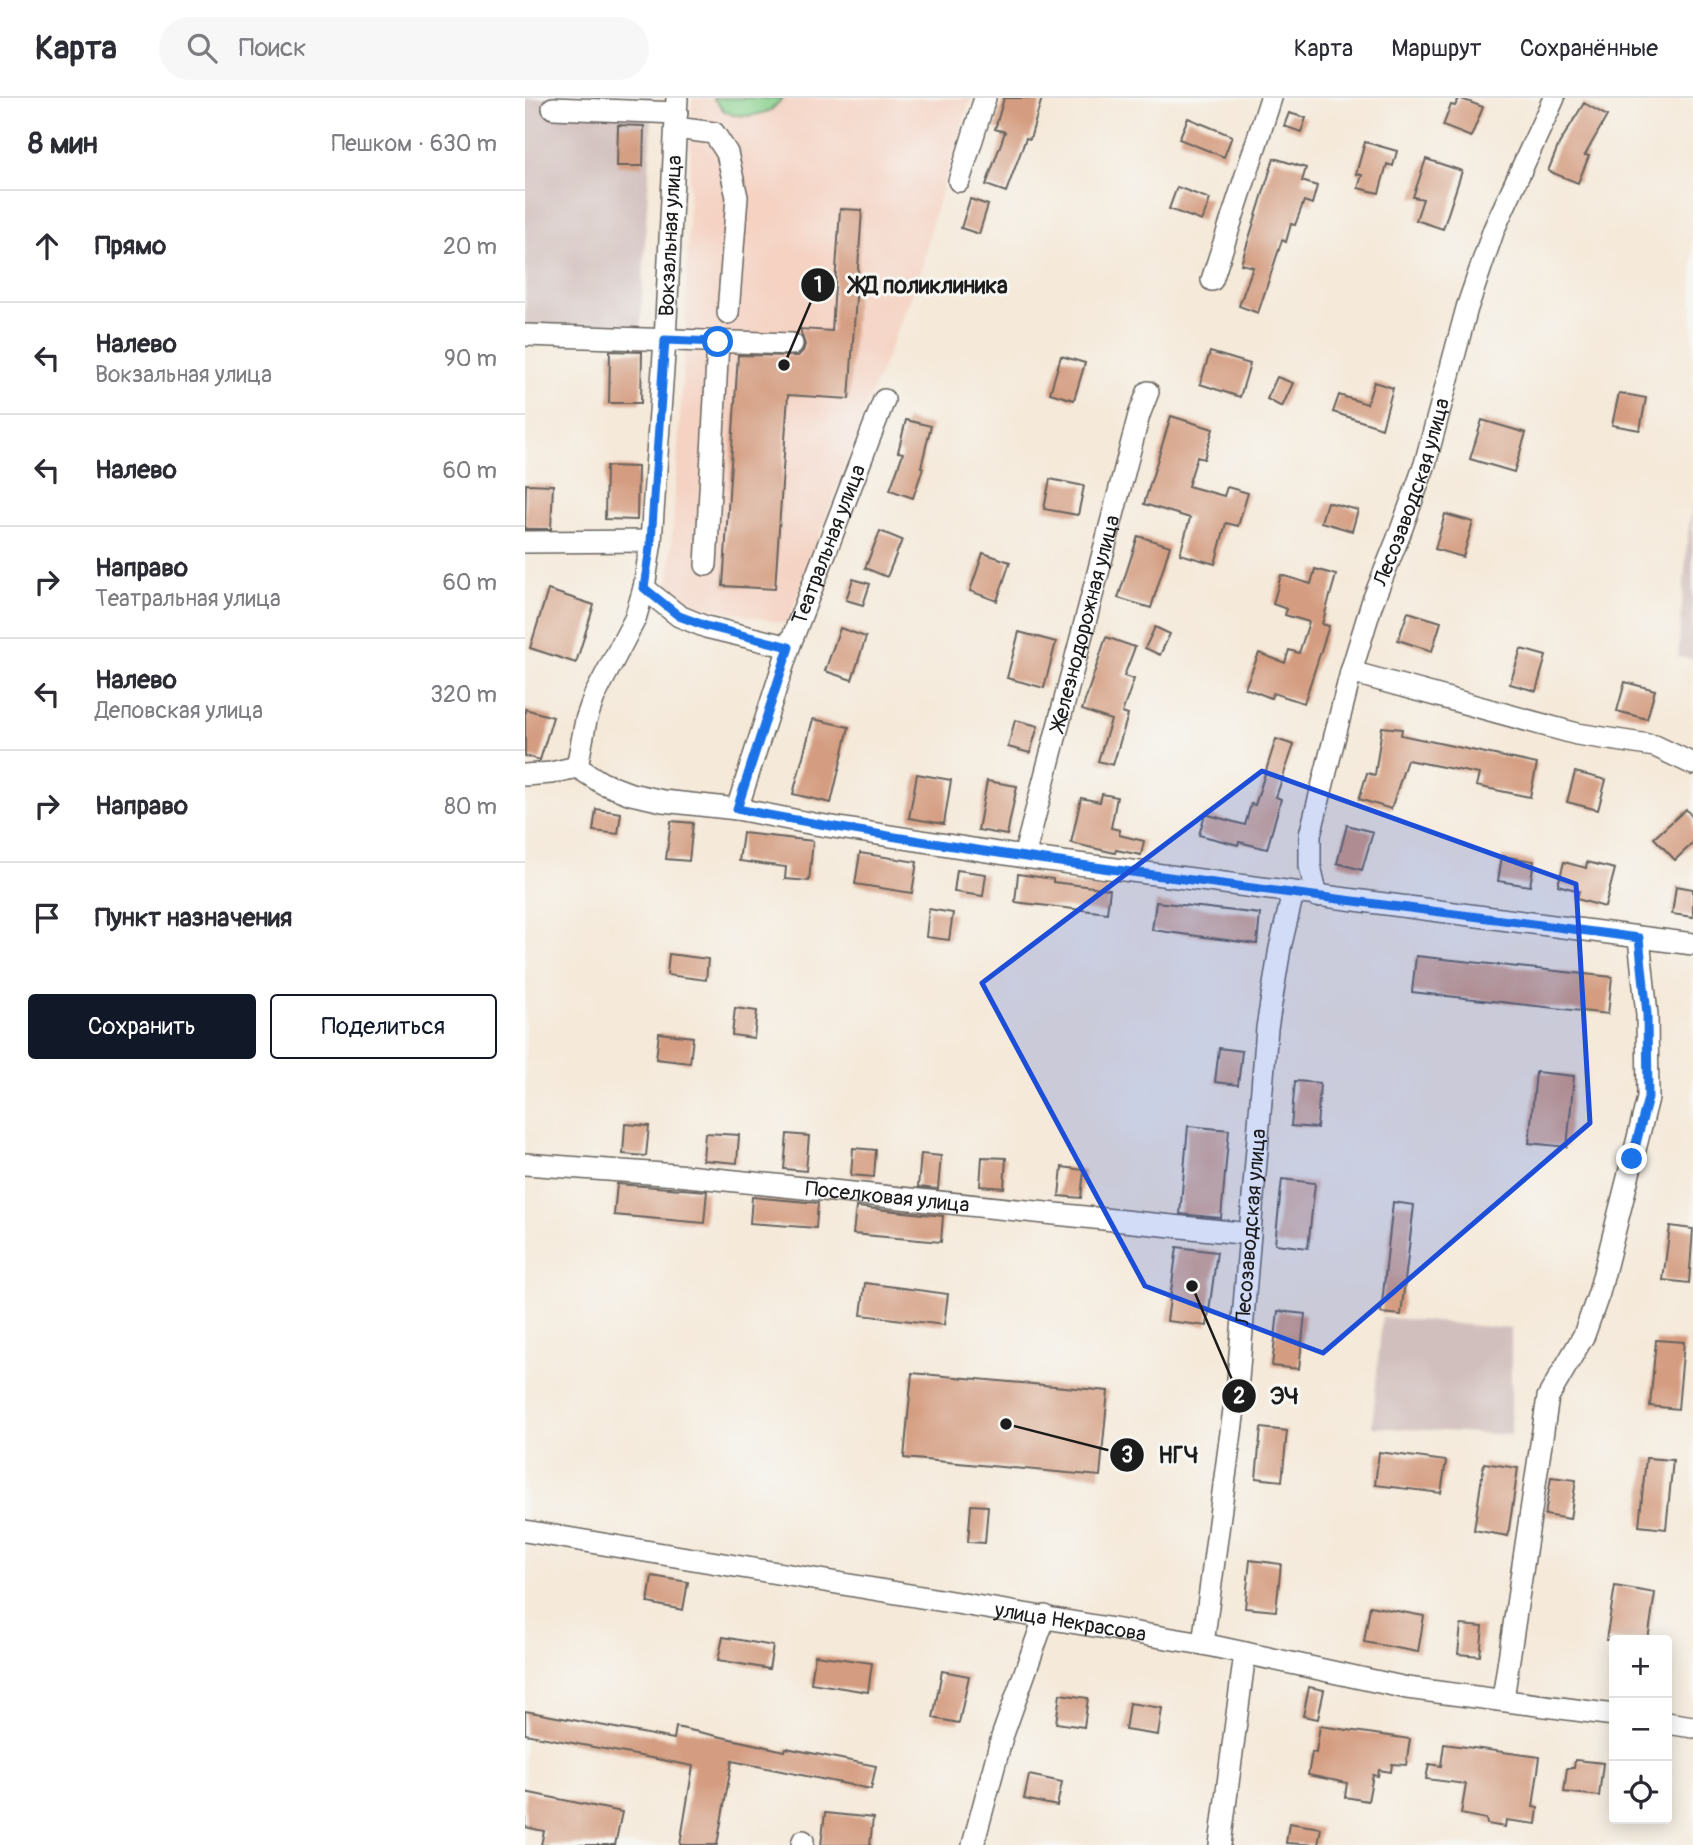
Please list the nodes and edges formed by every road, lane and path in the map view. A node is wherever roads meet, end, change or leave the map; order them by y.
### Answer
1 (985, 98) edge
2 (1271, 98) edge
3 (1554, 98) edge
4 (553, 108) dead end
5 (677, 113) edge
6 (959, 181) dead end
7 (1212, 280) dead end
8 (728, 313) dead end
9 (525, 335) edge
10 (665, 340) junction
11 (718, 342) junction
12 (792, 344) dead end
13 (1149, 392) dead end
14 (884, 400) dead end
15 (651, 541) junction
16 (525, 542) edge
17 (706, 565) dead end
18 (644, 588) junction
19 (789, 647) junction
20 (1351, 672) junction
21 (1693, 765) edge
22 (577, 767) junction
23 (525, 775) edge
24 (737, 809) junction
25 (1024, 857) junction
26 (1293, 893) junction
27 (1317, 895) junction
28 (1639, 938) junction
29 (1693, 944) edge
30 (525, 1164) edge
31 (1250, 1234) junction
32 (525, 1531) edge
33 (1045, 1616) junction
34 (1203, 1644) junction
35 (1245, 1653) junction
36 (1503, 1699) junction
37 (1609, 1714) edge
38 (1693, 1720) edge
39 (1672, 1724) edge
40 (1693, 1727) edge
41 (973, 1845) edge
42 (1220, 1845) edge

1 - 6 street
2 - 7 street
3 - 20 street, Лесозаводская улица
4 - 5 street
5 - 8 street
5 - 10 street, Вокзальная улица
9 - 10 street
10 - 11 street
10 - 15 street, Вокзальная улица
11 - 12 street
11 - 17 street
13 - 25 street, Железнодорожная улица
14 - 19 street, Театральная улица
15 - 16 street
15 - 18 street, Вокзальная улица
18 - 19 street
18 - 22 street, Вокзальная улица
19 - 24 street, Театральная улица
20 - 21 street
20 - 27 street, Лесозаводская улица
22 - 23 street
22 - 24 street
24 - 25 street
25 - 26 street
26 - 27 street
26 - 31 street, Лесозаводская улица
27 - 28 street
28 - 29 street
28 - 36 street
30 - 31 street, Поселковая улица
31 - 34 street, Лесозаводская улица
32 - 33 street, улица Некрасова
33 - 34 street, улица Некрасова
33 - 41 street
34 - 35 street, улица Некрасова
35 - 36 street, улица Некрасова
35 - 42 street
36 - 37 street, улица Некрасова
38 - 40 street
39 - 40 street

